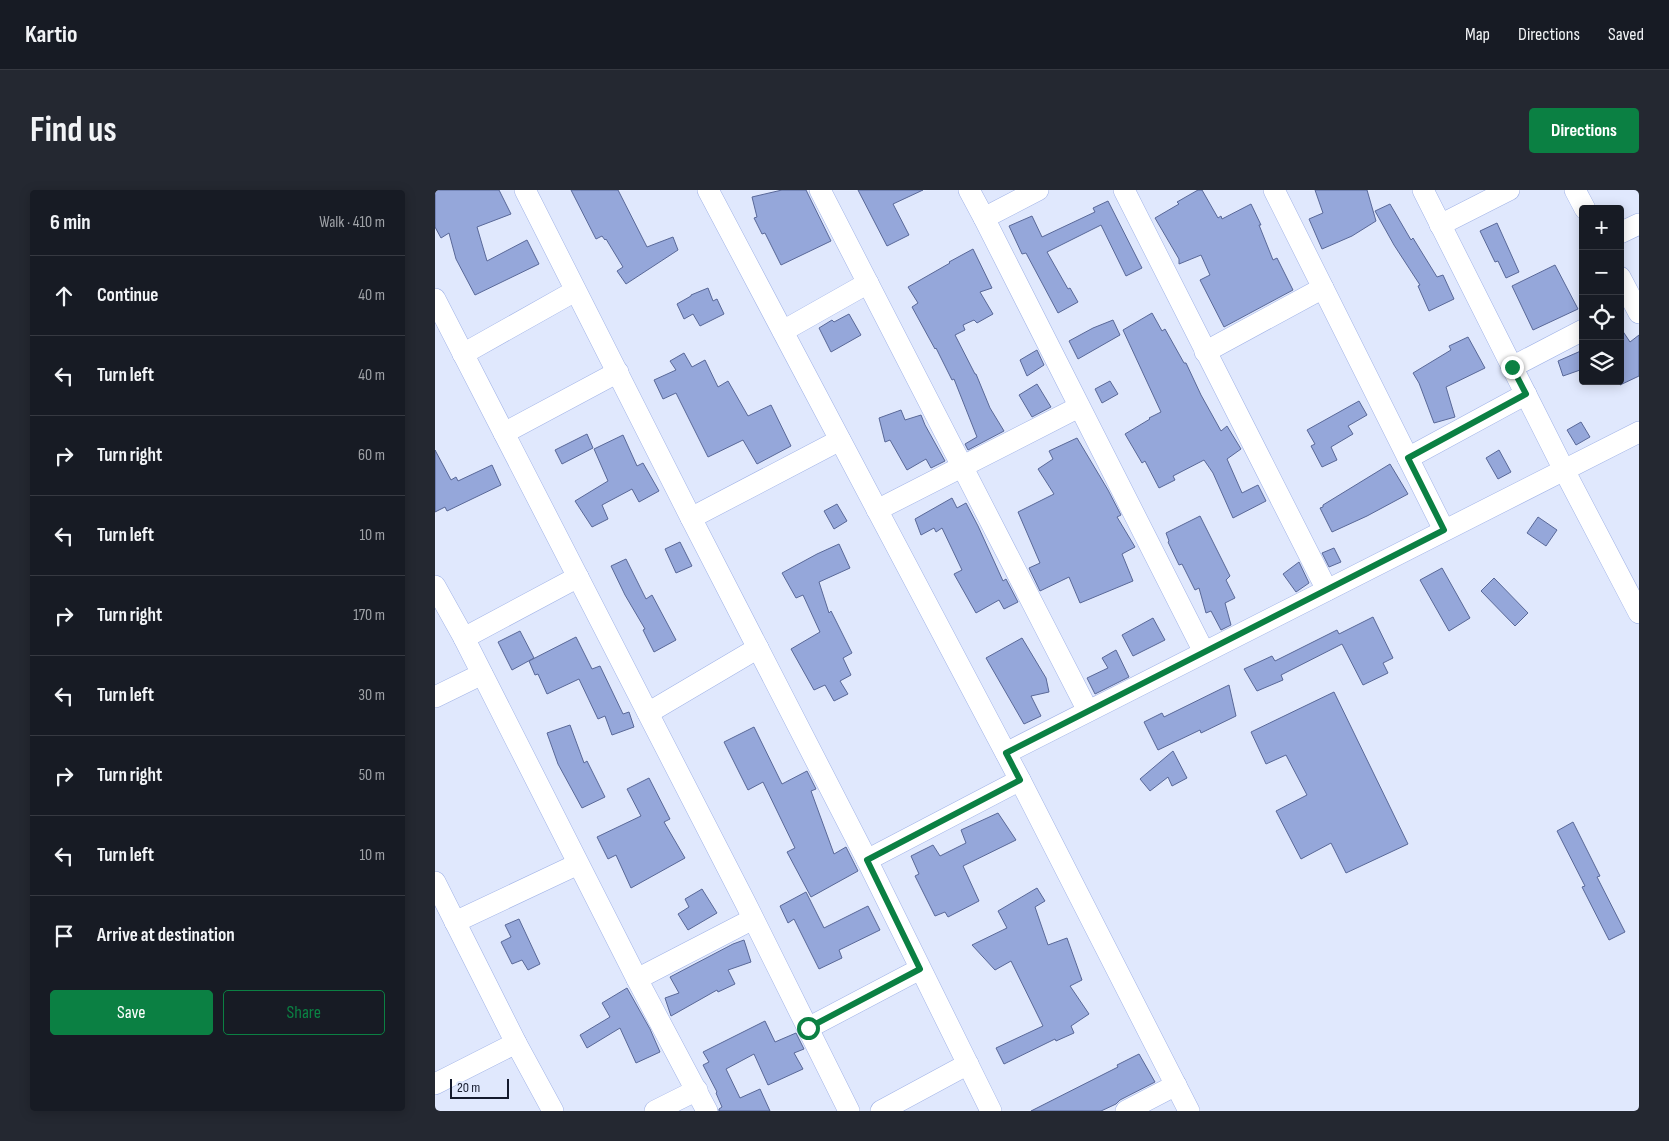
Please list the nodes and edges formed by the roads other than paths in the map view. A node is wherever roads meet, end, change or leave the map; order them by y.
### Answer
1 (525, 190) edge
2 (708, 190) edge
3 (821, 190) edge
4 (969, 190) edge
5 (1038, 190) edge
6 (1124, 190) edge
7 (1274, 190) edge
8 (1423, 190) edge
9 (1509, 190) edge
10 (1575, 190) edge
11 (1583, 205) edge
12 (984, 218) junction
13 (1639, 224) edge
14 (1440, 225) junction
15 (1624, 231) edge
16 (868, 282) junction
17 (1624, 286) edge
18 (1323, 288) junction
19 (575, 291) junction
20 (435, 299) edge
21 (1633, 307) edge
22 (783, 331) junction
23 (1579, 332) edge
24 (1205, 352) junction
25 (463, 354) junction
26 (1512, 367) junction
27 (618, 372) junction
28 (1526, 394) junction
29 (1079, 408) junction
30 (1639, 432) edge
31 (504, 433) junction
32 (840, 440) junction
33 (1408, 458) junction
34 (962, 466) junction
35 (1564, 470) junction
36 (877, 510) junction
37 (691, 518) junction
38 (1444, 530) junction
39 (578, 578) junction
40 (435, 586) edge
41 (1327, 590) junction
42 (1639, 613) edge
43 (464, 638) junction
44 (758, 648) junction
45 (1204, 652) junction
46 (482, 674) junction
47 (435, 697) edge
48 (1088, 711) junction
49 (648, 713) junction
50 (1006, 753) junction
51 (1020, 780) junction
52 (867, 860) junction
53 (578, 864) junction
54 (435, 882) edge
55 (753, 919) junction
56 (455, 922) junction
57 (920, 969) junction
58 (637, 979) junction
59 (808, 1028) junction
60 (516, 1043) junction
61 (968, 1064) junction
62 (435, 1084) edge
63 (1176, 1085) junction
64 (697, 1090) junction
65 (553, 1111) edge
66 (655, 1111) edge
67 (707, 1111) edge
68 (849, 1111) edge
69 (881, 1111) edge
70 (991, 1111) edge
71 (1127, 1111) edge
72 (1189, 1111) edge

1 - 19 street
2 - 22 street
3 - 16 street
4 - 12 street
5 - 12 street
6 - 24 street
7 - 18 street
8 - 14 street
9 - 14 street
10 - 11 street
12 - 29 street
13 - 15 street
14 - 26 street
16 - 22 street
16 - 34 street
17 - 21 street
18 - 24 street
18 - 33 street
19 - 25 street
19 - 27 street
20 - 25 street
22 - 32 street
23 - 26 street
24 - 41 street
25 - 31 street
26 - 28 street
27 - 31 street
27 - 37 street
28 - 33 street
28 - 35 street
29 - 34 street
29 - 45 street
30 - 35 street
31 - 39 street
32 - 36 street
32 - 37 street
33 - 38 street
34 - 36 street
34 - 48 street
35 - 38 street
35 - 42 street
36 - 50 street
37 - 44 street
38 - 41 street
39 - 43 street
39 - 49 street
40 - 43 street
41 - 45 street
43 - 46 street
44 - 49 street
44 - 52 street
45 - 48 street
46 - 47 street
46 - 53 street
48 - 50 street
49 - 55 street
50 - 51 street
51 - 52 street
51 - 63 street
52 - 57 street
53 - 56 street
53 - 58 street
54 - 56 street
55 - 58 street
55 - 59 street
56 - 60 street
57 - 59 street
57 - 61 street
58 - 64 street
59 - 68 street
60 - 62 street
60 - 65 street
61 - 69 street
61 - 70 street
63 - 71 street
63 - 72 street
64 - 66 street
64 - 67 street

